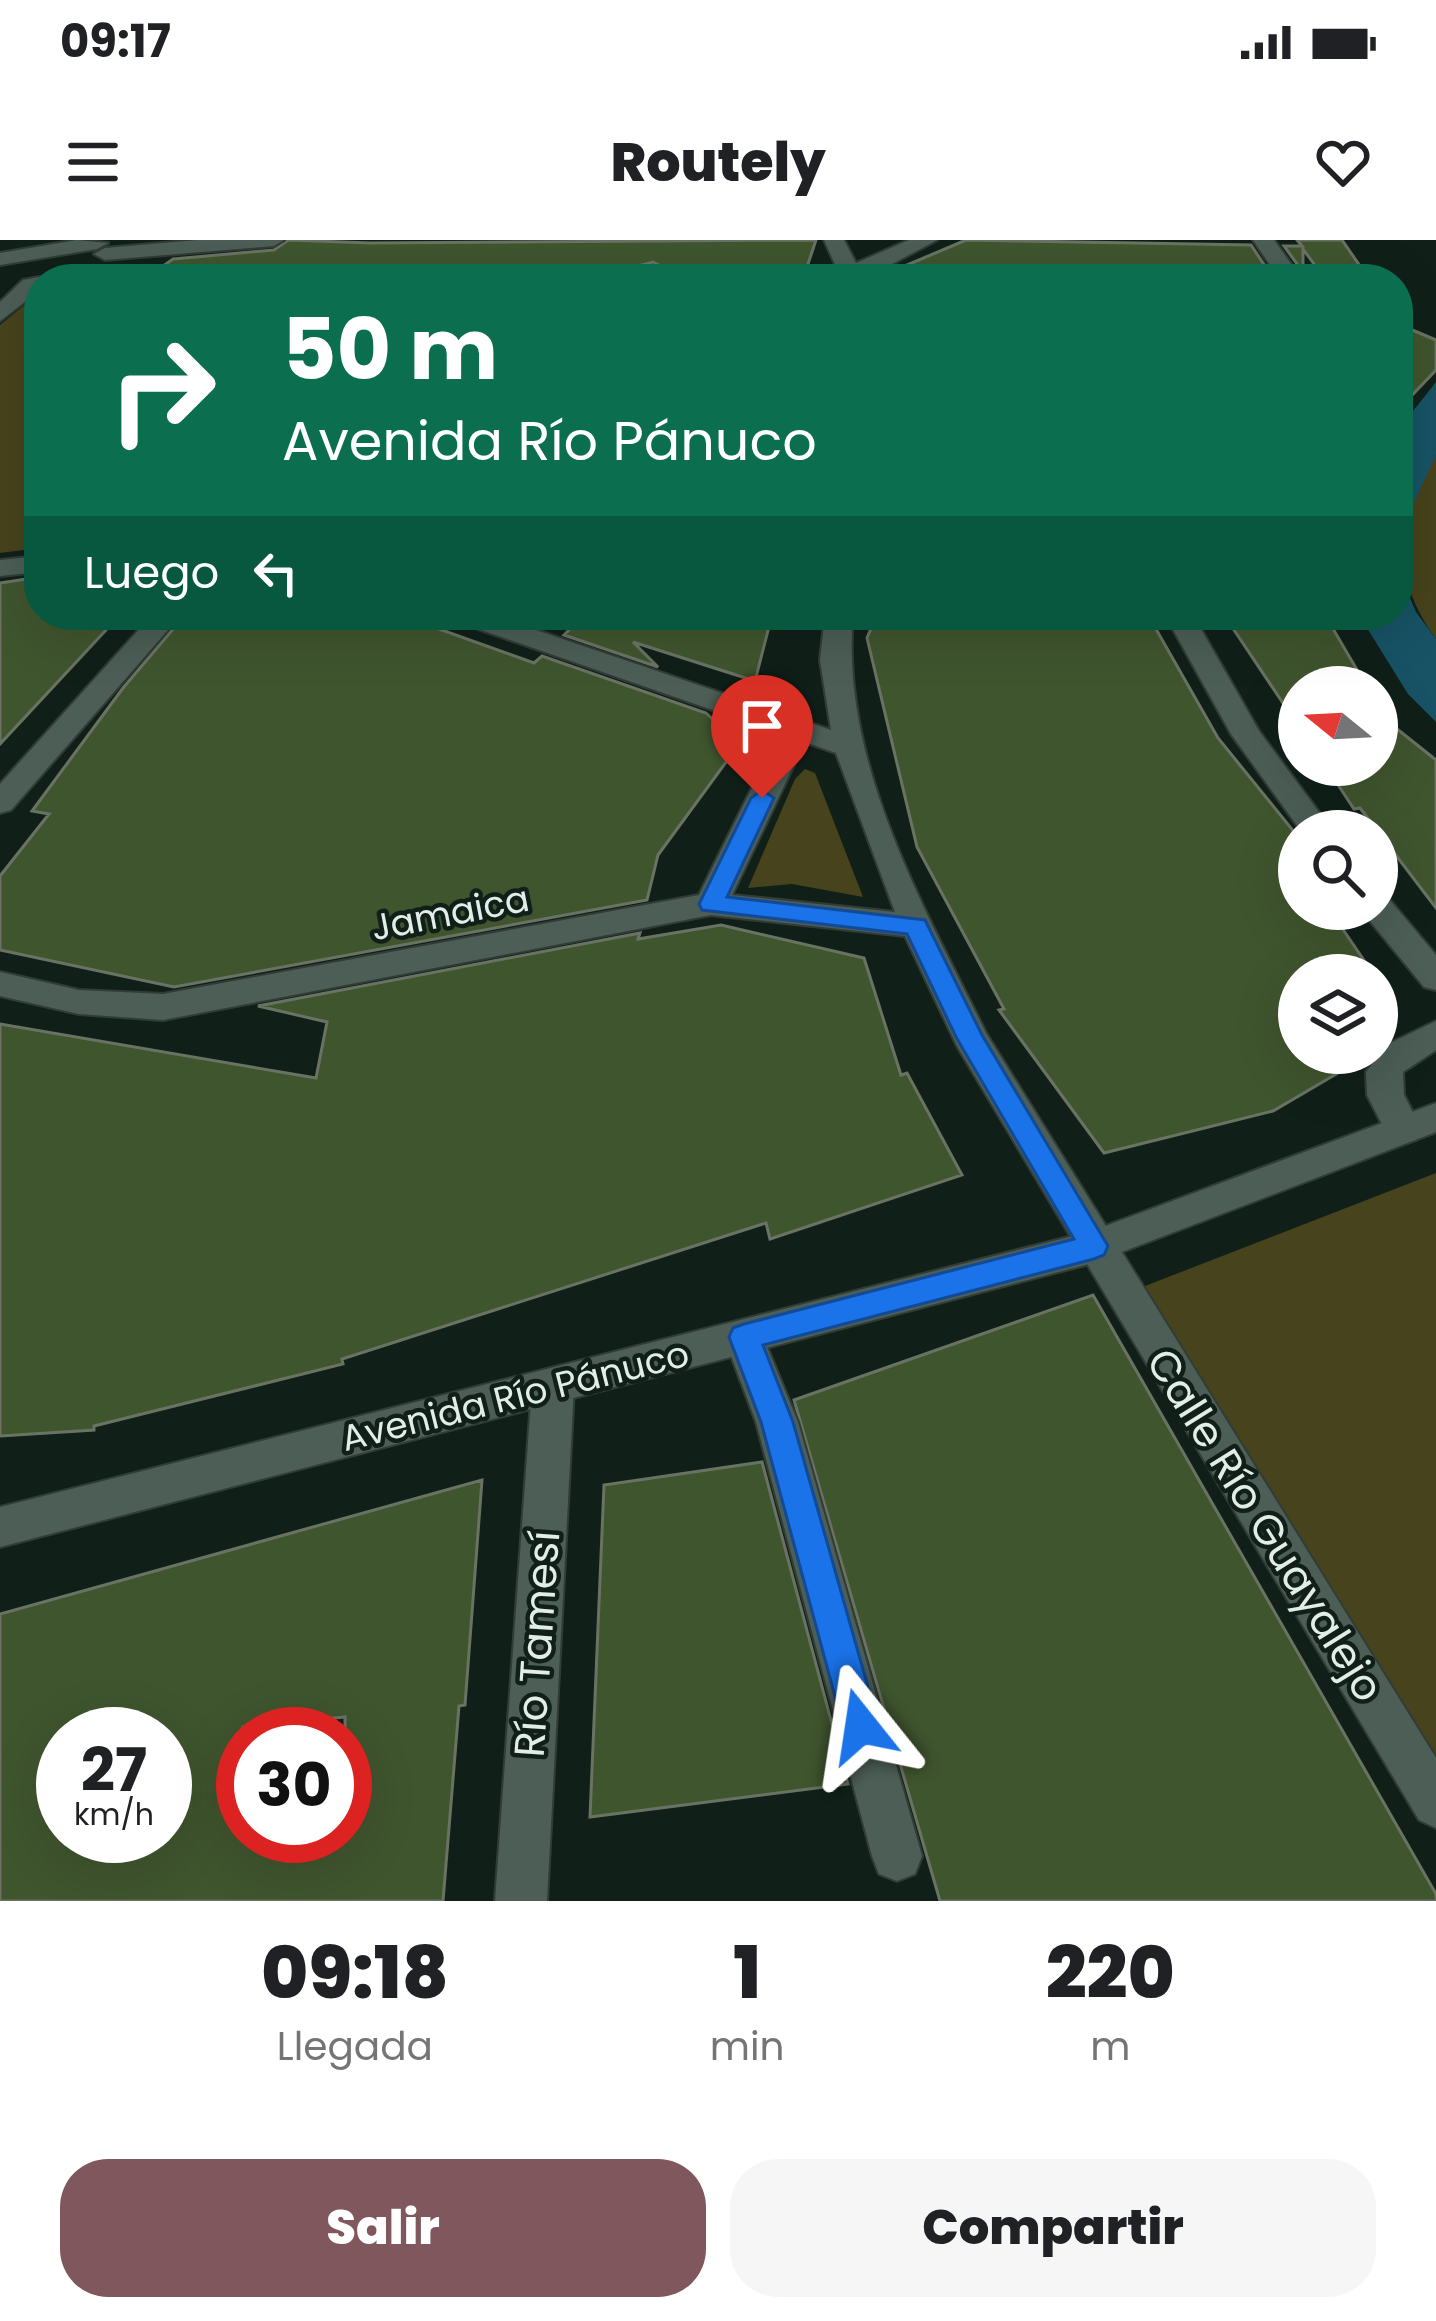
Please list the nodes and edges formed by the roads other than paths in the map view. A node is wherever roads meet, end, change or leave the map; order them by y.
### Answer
1 (274, 240) edge
2 (927, 240) edge
3 (11, 258) edge
4 (106, 258) edge
5 (875, 264) edge
6 (24, 294) edge
7 (0, 314) edge
8 (154, 630) edge
9 (509, 630) edge
10 (837, 630) edge
11 (1187, 630) edge
12 (796, 728) junction
13 (847, 746) junction
14 (0, 803) edge
15 (1302, 810) edge
16 (711, 904) junction
17 (916, 926) junction
18 (1396, 930) edge
19 (1436, 978) edge
20 (0, 985) edge
21 (1436, 1034) edge
22 (1419, 1124) edge
23 (1094, 1246) junction
24 (744, 1337) junction
25 (553, 1387) junction
26 (0, 1527) edge
27 (1436, 1803) edge
28 (897, 1856) dead end
29 (521, 1901) edge

1 - 4 street
2 - 5 street
3 - 4 street
6 - 7 street
8 - 14 street
9 - 12 street
10 - 13 street, Calle Río Guayalejo
11 - 15 street
12 - 13 street
12 - 16 street
13 - 17 street, Calle Río Guayalejo
16 - 17 street, Jamaica
16 - 20 street, Jamaica
17 - 23 street, Calle Río Guayalejo
18 - 19 street
21 - 22 street
22 - 23 street, Avenida Río Pánuco
23 - 24 street, Avenida Río Pánuco
23 - 27 street, Calle Río Guayalejo
24 - 25 street, Avenida Río Pánuco
24 - 28 street
25 - 26 street, Avenida Río Pánuco
25 - 29 street, Río Tamesí

